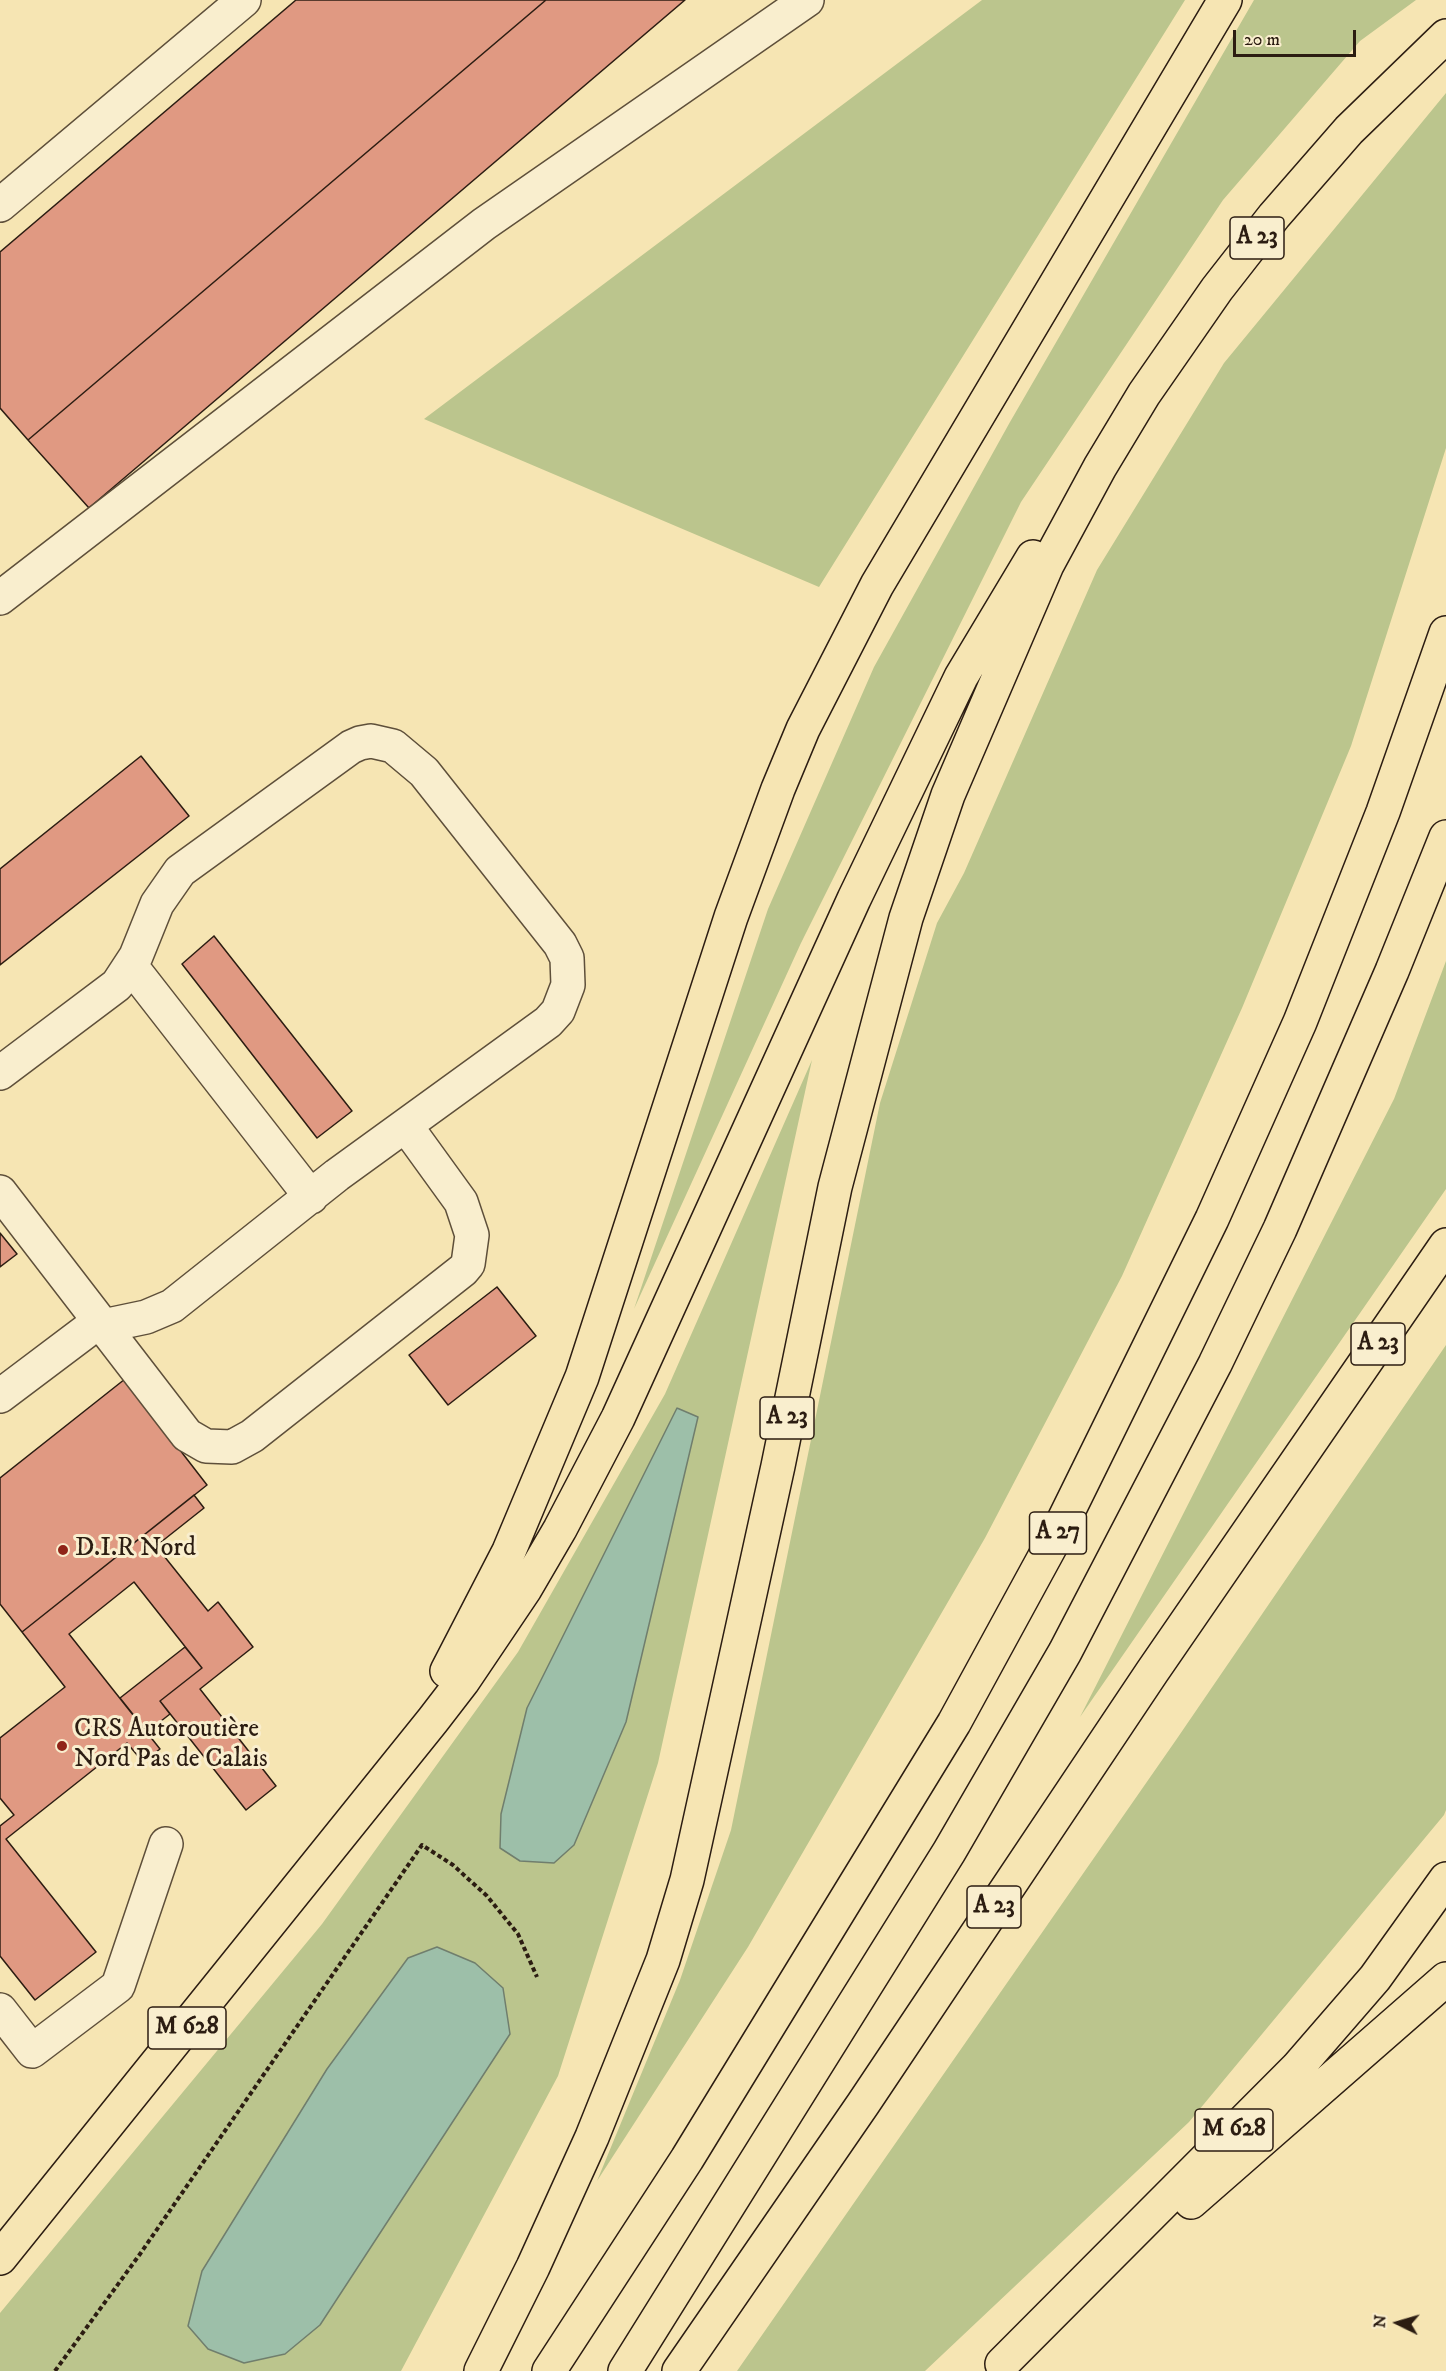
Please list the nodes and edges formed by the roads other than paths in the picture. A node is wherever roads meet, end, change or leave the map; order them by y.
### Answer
1 (243, 0) edge
2 (807, 0) edge
3 (1225, 0) edge
4 (1446, 36) edge
5 (0, 205) edge
6 (1100, 467) junction
7 (0, 598) edge
8 (1446, 633) edge
9 (1446, 837) edge
10 (131, 966) junction
11 (0, 1073) edge
12 (405, 1126) junction
13 (0, 1192) edge
14 (311, 1197) junction
15 (1446, 1245) edge
16 (103, 1324) junction
17 (0, 1396) edge
18 (370, 1795) junction
19 (166, 1844) dead end
20 (1446, 1879) edge
21 (1446, 1979) edge
22 (0, 2010) edge
23 (12, 2230) edge
24 (0, 2258) edge
25 (998, 2368) edge
26 (481, 2371) edge
27 (549, 2371) edge
28 (625, 2371) edge
29 (679, 2371) edge

1 - 5 lane
2 - 7 lane
3 - 18 highway
4 - 6 highway, A 23
6 - 18 highway
6 - 26 highway, A 23
8 - 27 highway, A 27
9 - 28 highway, A 27
10 - 11 lane
10 - 12 lane
10 - 14 lane
12 - 14 lane
12 - 16 lane
13 - 16 lane
14 - 16 lane
15 - 29 highway, A 23
16 - 17 lane
18 - 23 highway, M 628
19 - 22 lane
20 - 25 highway, M 628
21 - 25 highway, M 628
23 - 24 highway, M 628

